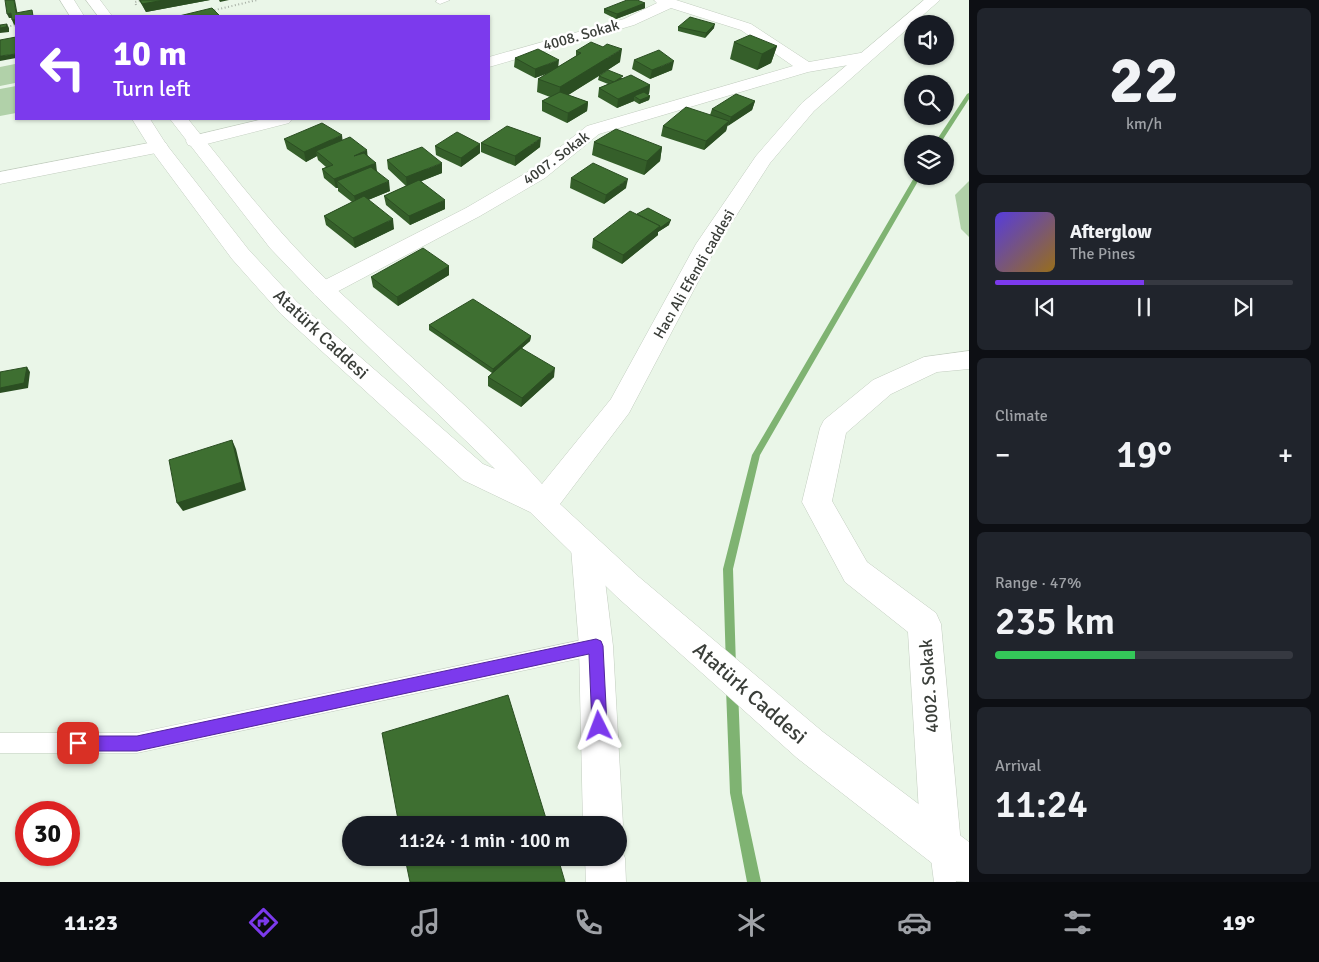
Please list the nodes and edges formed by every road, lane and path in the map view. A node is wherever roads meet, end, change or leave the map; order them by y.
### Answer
1 (67, 0) edge
2 (93, 0) edge
3 (144, 0) edge
4 (257, 0) edge
5 (933, 0) edge
6 (666, 1) edge
7 (136, 5) dead end
8 (209, 12) edge
9 (76, 15) edge
10 (104, 15) edge
11 (15, 25) edge
12 (0, 28) edge
13 (866, 57) junction
14 (490, 62) edge
15 (806, 67) junction
16 (142, 120) edge
17 (180, 120) edge
18 (279, 120) edge
19 (194, 141) junction
20 (159, 147) junction
21 (0, 178) edge
22 (323, 290) junction
23 (969, 360) edge
24 (542, 505) junction
25 (586, 548) junction
26 (596, 646) junction
27 (0, 743) edge
28 (603, 816) edge
29 (955, 856) edge
30 (605, 866) edge
31 (606, 882) edge
32 (945, 882) edge

1 - 9 street
2 - 10 street
3 - 7 path
4 - 8 path
5 - 13 street, Hacı Ali Efendi caddesi
6 - 14 street, 4008. Sokak
6 - 15 street, 4008. Sokak
11 - 12 path
13 - 15 street, 4007. Sokak
13 - 24 street, Hacı Ali Efendi caddesi
15 - 22 street, 4007. Sokak
16 - 20 street, Atatürk Caddesi
17 - 19 street, Atatürk Caddesi
18 - 19 street
19 - 22 street, Atatürk Caddesi
20 - 21 street
20 - 24 street, Atatürk Caddesi
22 - 24 street, Atatürk Caddesi
23 - 29 street, 4002. Sokak
24 - 25 street, Atatürk Caddesi
25 - 26 street
25 - 29 street, Atatürk Caddesi
26 - 27 lane
26 - 28 street
29 - 32 lane
30 - 31 street

